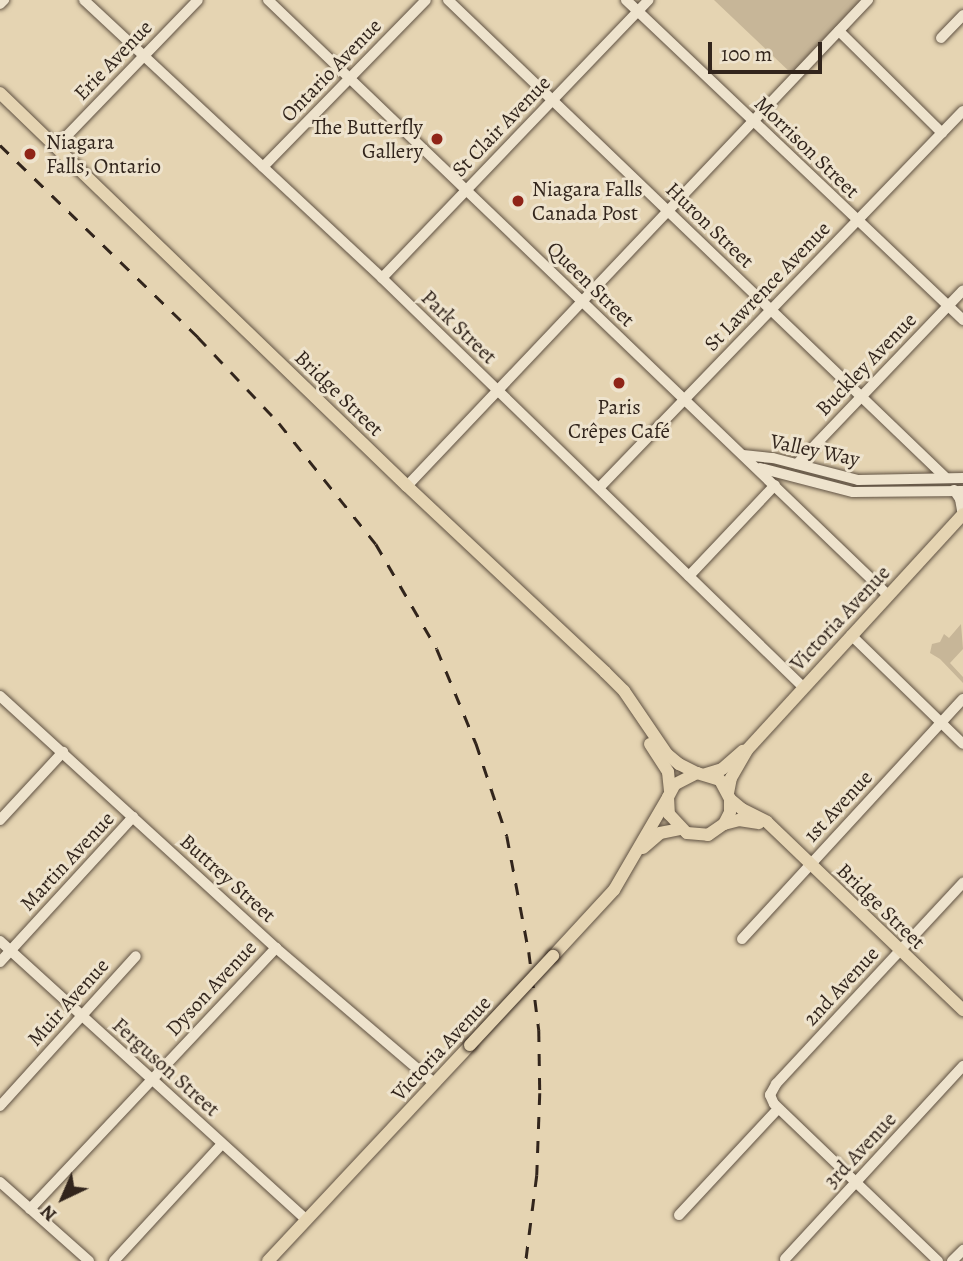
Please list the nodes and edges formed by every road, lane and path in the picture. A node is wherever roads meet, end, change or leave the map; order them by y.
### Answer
1 (4, 0) edge
2 (84, 0) edge
3 (198, 0) edge
4 (268, 0) edge
5 (426, 0) edge
6 (448, 0) edge
7 (626, 0) edge
8 (649, 0) edge
9 (868, 0) edge
10 (0, 4) edge
11 (638, 12) junction
12 (963, 15) edge
13 (839, 31) junction
14 (941, 38) dead end
15 (144, 56) junction
16 (349, 79) junction
17 (0, 93) edge
18 (552, 100) junction
19 (963, 111) edge
20 (753, 121) junction
21 (942, 133) junction
22 (55, 147) junction
23 (263, 167) junction
24 (466, 191) junction
25 (669, 212) junction
26 (856, 220) junction
27 (382, 278) junction
28 (963, 290) edge
29 (581, 301) junction
30 (947, 306) junction
31 (770, 310) junction
32 (963, 320) edge
33 (497, 391) junction
34 (861, 396) junction
35 (685, 400) junction
36 (744, 455) junction
37 (796, 464) junction
38 (756, 467) junction
39 (945, 477) junction
40 (963, 478) edge
41 (775, 485) junction
42 (407, 486) junction
43 (599, 488) junction
44 (959, 491) edge
45 (963, 515) edge
46 (689, 576) junction
47 (888, 595) junction
48 (851, 635) junction
49 (803, 687) junction
50 (0, 696) edge
51 (963, 699) edge
52 (941, 723) junction
53 (645, 725) junction
54 (963, 744) edge
55 (747, 750) junction
56 (63, 752) junction
57 (702, 773) junction
58 (669, 794) junction
59 (729, 796) junction
60 (133, 817) junction
61 (0, 820) edge
62 (724, 824) junction
63 (680, 829) junction
64 (772, 829) junction
65 (636, 856) junction
66 (810, 864) junction
67 (963, 883) edge
68 (742, 939) dead end
69 (0, 941) edge
70 (276, 948) junction
71 (10, 951) junction
72 (900, 951) junction
73 (136, 956) dead end
74 (0, 962) edge
75 (963, 1010) edge
76 (80, 1015) junction
77 (963, 1066) edge
78 (151, 1080) junction
79 (434, 1083) junction
80 (0, 1106) edge
81 (778, 1109) junction
82 (222, 1144) junction
83 (0, 1182) edge
84 (856, 1182) junction
85 (30, 1209) junction
86 (679, 1215) dead end
87 (307, 1220) junction
88 (963, 1250) edge
89 (785, 1259) dead end
90 (89, 1261) edge
91 (114, 1261) edge
92 (268, 1261) edge
93 (938, 1261) edge
94 (952, 1261) edge

1 - 10 street
2 - 15 street, Park Street
3 - 15 street, Erie Avenue
4 - 16 street, Queen Street
5 - 16 street, Ontario Avenue
6 - 18 street, Huron Street
7 - 11 street, Morrison Street
8 - 11 street, St Clair Avenue
9 - 13 street
11 - 18 street, St Clair Avenue
11 - 20 street, Morrison Street
12 - 14 street
13 - 20 street
13 - 21 street
15 - 22 street, Erie Avenue
15 - 23 street, Park Street
16 - 23 street, Ontario Avenue
16 - 24 street, Queen Street
17 - 22 main road, Bridge Street
18 - 24 street, St Clair Avenue
18 - 25 street, Huron Street
19 - 21 street, St Lawrence Avenue
20 - 25 street
20 - 26 street, Morrison Street
21 - 26 street, St Lawrence Avenue
22 - 42 main road, Bridge Street
23 - 27 street, Park Street
24 - 27 street, St Clair Avenue
24 - 29 street, Queen Street
25 - 29 street
25 - 31 street, Huron Street
26 - 30 street, Morrison Street
26 - 31 street, St Lawrence Avenue
27 - 33 street, Park Street
28 - 30 street, Buckley Avenue
29 - 33 street
29 - 35 street, Queen Street
30 - 32 street, Morrison Street
30 - 34 street, Buckley Avenue
31 - 34 street, Huron Street
31 - 35 street, St Lawrence Avenue
33 - 42 street
33 - 43 street, Park Street
34 - 37 street, Buckley Avenue
34 - 39 street, Huron Street
35 - 36 street, Queen Street
35 - 43 street, St Lawrence Avenue
36 - 37 street, Valley Way
36 - 38 street, Queen Street
37 - 39 street, Valley Way
38 - 41 street, Queen Street
38 - 44 street, Valley Way
39 - 40 street, Valley Way
41 - 46 street
41 - 47 street, Queen Street
42 - 53 main road, Bridge Street
43 - 46 street, Park Street
44 - 45 street
45 - 47 main road, Victoria Avenue
46 - 49 street, Park Street
47 - 48 main road, Victoria Avenue
48 - 49 main road, Victoria Avenue
48 - 52 street
49 - 55 main road, Victoria Avenue
50 - 56 street, Buttrey Street
51 - 52 street, 1st Avenue
52 - 54 street
52 - 66 street, 1st Avenue
53 - 57 main road, Bridge Street
53 - 58 main road, Bridge Street
55 - 57 main road, Victoria Avenue
55 - 59 main road, Victoria Avenue
56 - 60 street, Buttrey Street
56 - 61 street
57 - 58 main road
57 - 59 main road
58 - 63 main road
58 - 65 main road, Victoria Avenue
59 - 62 main road
59 - 64 main road, Bridge Street
60 - 70 street, Buttrey Street
60 - 71 street, Martin Avenue
62 - 63 main road
62 - 64 main road, Bridge Street
63 - 65 main road, Victoria Avenue
64 - 66 main road, Bridge Street
65 - 79 main road, Victoria Avenue, bridge
66 - 68 street, 1st Avenue
66 - 72 main road, Bridge Street
67 - 72 street, 2nd Avenue
69 - 71 street, Ferguson Street
70 - 78 street, Dyson Avenue
70 - 79 street, Buttrey Street
71 - 74 street, Martin Avenue
71 - 76 street, Ferguson Street
72 - 75 main road, Bridge Street
72 - 81 street, 2nd Avenue
73 - 76 street, Muir Avenue
76 - 78 street, Ferguson Street
76 - 80 street, Muir Avenue
77 - 84 street, 3rd Avenue
78 - 82 street, Ferguson Street
78 - 85 street, Dyson Avenue
79 - 87 main road, Victoria Avenue
81 - 84 street
81 - 86 street
82 - 87 street, Ferguson Street
82 - 91 street
83 - 85 street
84 - 89 street, 3rd Avenue
84 - 93 street
85 - 90 street
87 - 92 main road, Victoria Avenue
88 - 94 street

